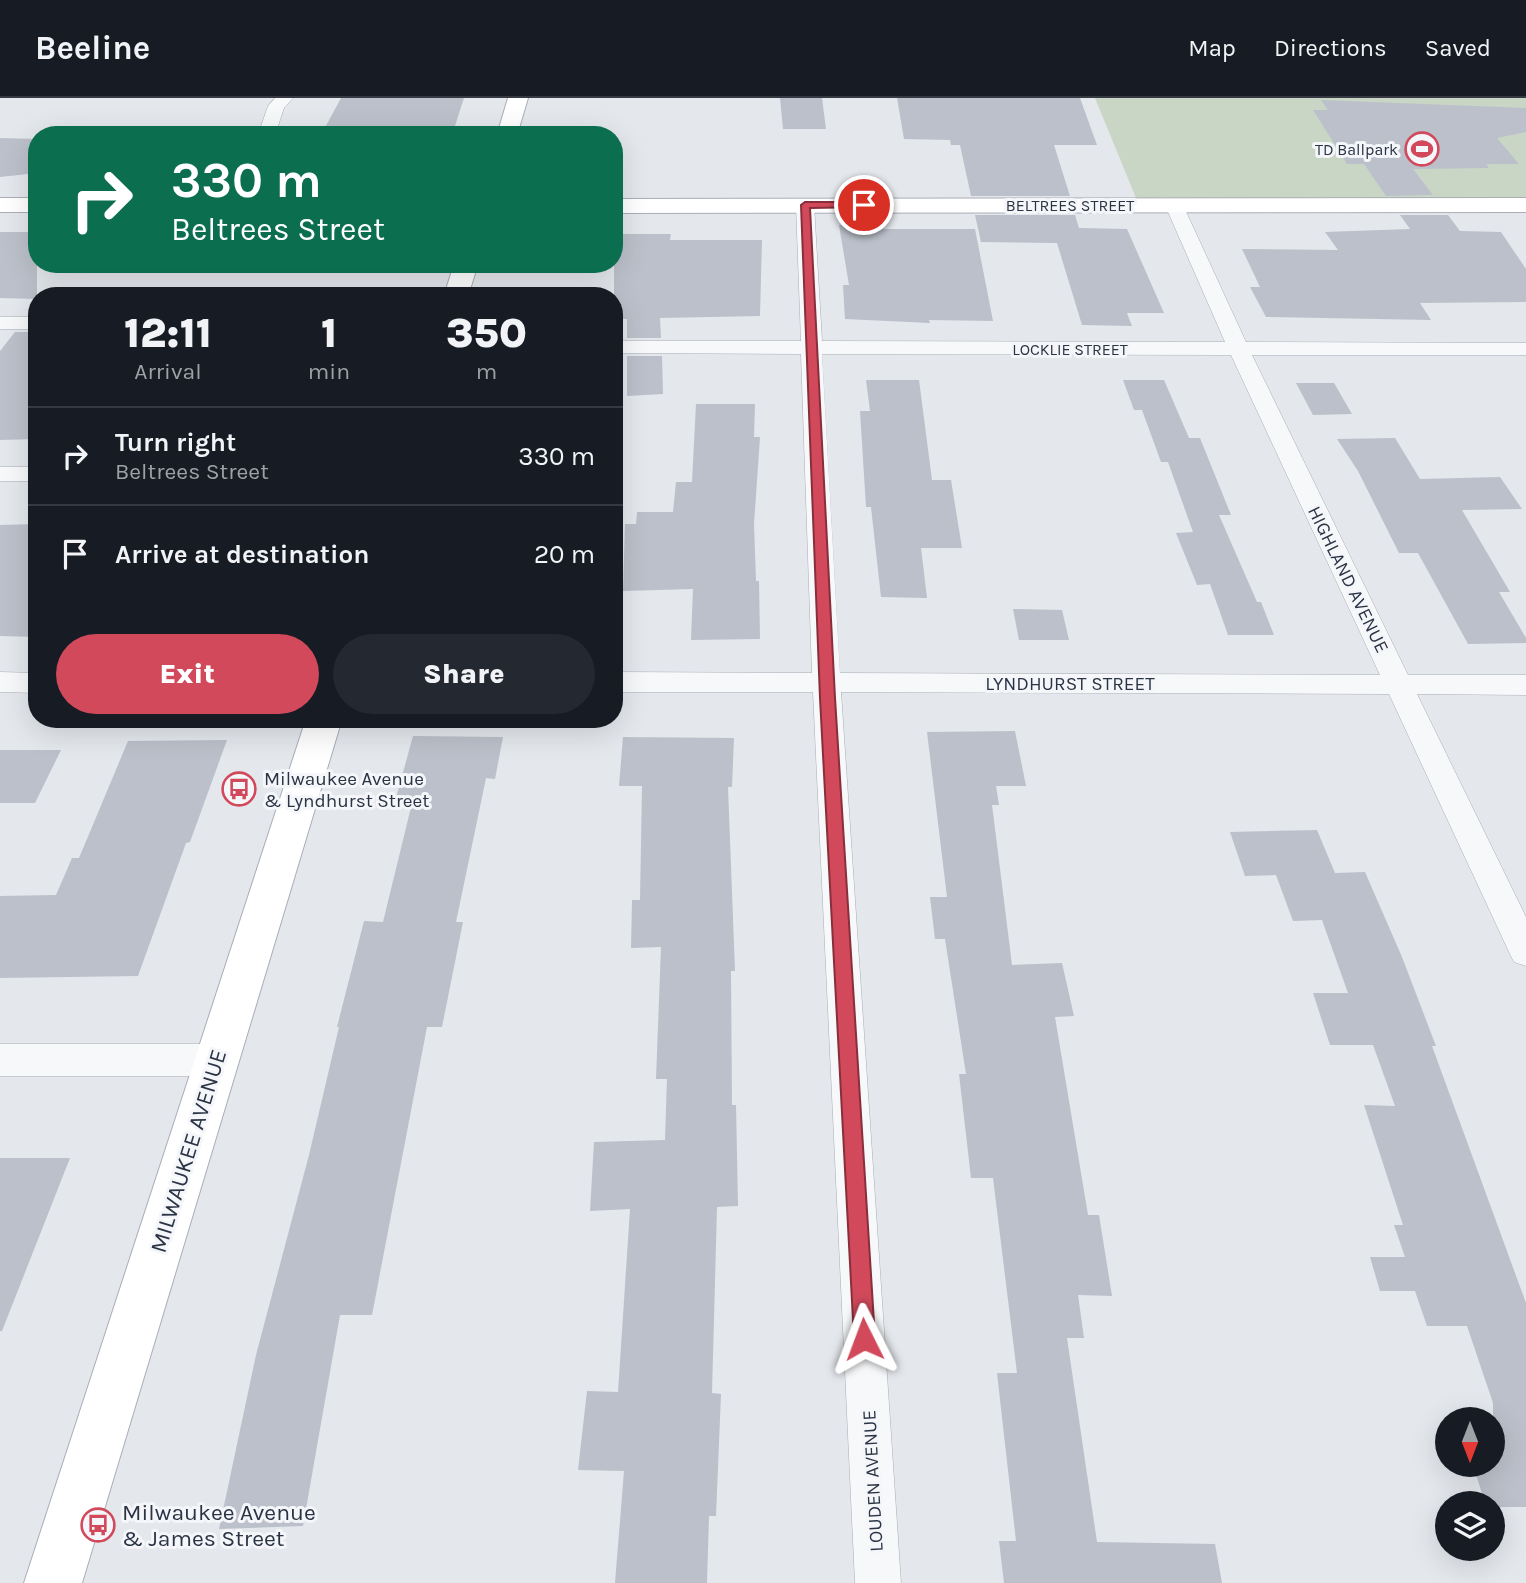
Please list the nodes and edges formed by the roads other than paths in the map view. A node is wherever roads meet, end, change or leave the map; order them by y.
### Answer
1 (285, 98) edge
2 (518, 98) edge
3 (269, 126) edge
4 (510, 126) edge
5 (0, 205) edge
6 (28, 205) edge
7 (805, 205) junction
8 (1174, 205) junction
9 (1526, 205) edge
10 (623, 206) edge
11 (0, 323) edge
12 (28, 323) edge
13 (623, 347) edge
14 (813, 347) junction
15 (1526, 349) edge
16 (1239, 350) junction
17 (0, 474) edge
18 (28, 474) edge
19 (0, 682) edge
20 (28, 682) edge
21 (623, 682) edge
22 (827, 682) junction
23 (1400, 685) junction
24 (1526, 685) edge
25 (321, 728) edge
26 (1526, 952) edge
27 (0, 1060) edge
28 (216, 1060) junction
29 (53, 1583) edge
30 (878, 1583) edge

1 - 3 street
2 - 4 street
5 - 6 street
7 - 8 street, BELTREES STREET
7 - 10 street, BELTREES STREET
7 - 14 street, LOUDEN AVENUE
8 - 9 street, BELTREES STREET
8 - 16 street, HIGHLAND AVENUE
11 - 12 street
13 - 14 street, LOCKLIE STREET
14 - 16 street, LOCKLIE STREET
14 - 22 street, LOUDEN AVENUE
15 - 16 street, LOCKLIE STREET
16 - 23 street, HIGHLAND AVENUE
17 - 18 street
19 - 20 street
21 - 22 street, LYNDHURST STREET
22 - 23 street, LYNDHURST STREET
22 - 30 street, LOUDEN AVENUE
23 - 24 street, LYNDHURST STREET
23 - 26 street, HIGHLAND AVENUE
25 - 28 street, MILWAUKEE AVENUE
27 - 28 street
28 - 29 street, MILWAUKEE AVENUE

